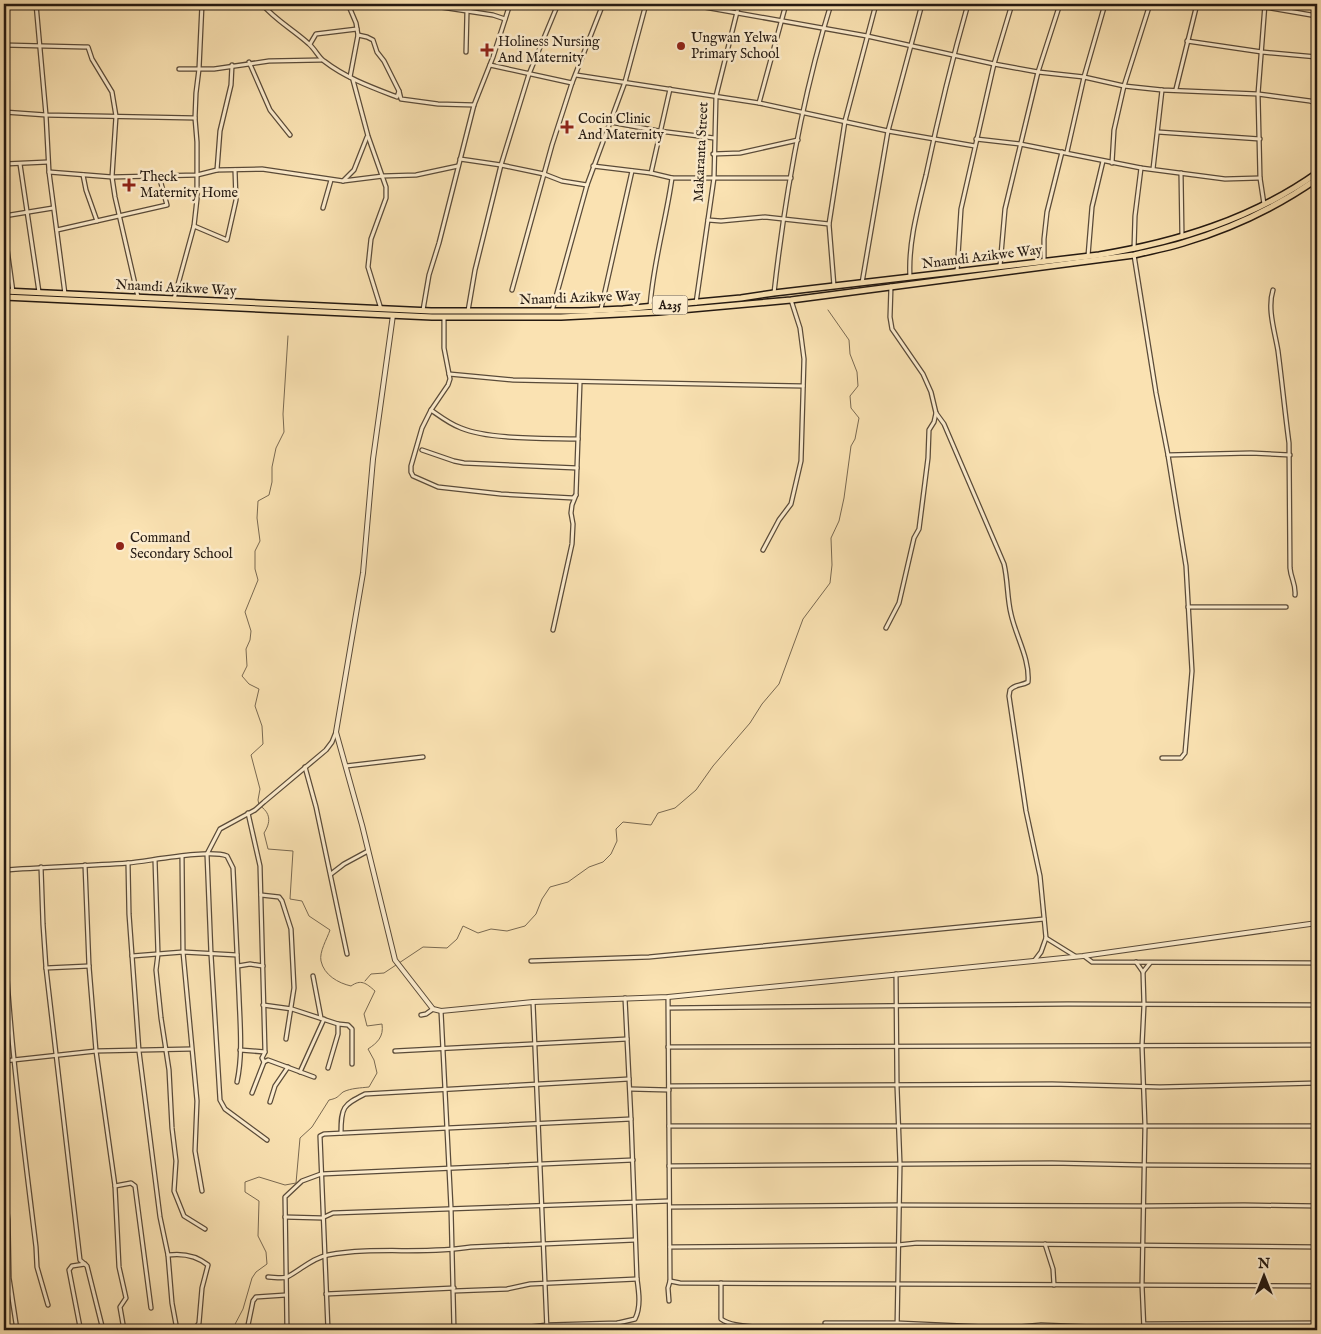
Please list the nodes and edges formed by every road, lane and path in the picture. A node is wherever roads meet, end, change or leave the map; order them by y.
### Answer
1 (36, 4) edge
2 (202, 4) edge
3 (262, 4) edge
4 (348, 4) edge
5 (421, 4) edge
6 (510, 4) edge
7 (558, 4) edge
8 (603, 4) edge
9 (646, 4) edge
10 (687, 4) edge
11 (693, 4) edge
12 (739, 4) edge
13 (786, 4) edge
14 (831, 4) edge
15 (876, 4) edge
16 (922, 4) edge
17 (968, 4) edge
18 (1012, 4) edge
19 (1060, 4) edge
20 (1104, 4) edge
21 (1150, 4) edge
22 (1197, 4) edge
23 (1264, 5) edge
24 (466, 11) junction
25 (736, 13) junction
26 (1317, 16) edge
27 (505, 19) junction
28 (781, 20) junction
29 (357, 29) junction
30 (824, 29) junction
31 (358, 36) junction
32 (867, 36) junction
33 (1187, 41) junction
34 (310, 44) junction
35 (4, 45) edge
36 (40, 45) junction
37 (911, 45) junction
38 (466, 52) dead end
39 (1262, 52) junction
40 (953, 55) junction
41 (1317, 57) edge
42 (321, 60) junction
43 (248, 62) junction
44 (994, 64) junction
45 (232, 65) junction
46 (490, 65) junction
47 (179, 69) dead end
48 (199, 69) junction
49 (1038, 72) junction
50 (529, 74) junction
51 (576, 75) junction
52 (1084, 76) junction
53 (351, 78) junction
54 (625, 82) junction
55 (572, 83) junction
56 (1124, 86) junction
57 (1176, 89) junction
58 (670, 90) junction
59 (1162, 90) junction
60 (399, 91) junction
61 (1258, 94) junction
62 (716, 96) junction
63 (759, 103) junction
64 (1317, 104) edge
65 (474, 105) junction
66 (802, 111) junction
67 (4, 112) edge
68 (46, 115) junction
69 (116, 116) junction
70 (195, 118) junction
71 (845, 121) junction
72 (610, 122) junction
73 (659, 131) junction
74 (888, 131) junction
75 (1158, 132) junction
76 (290, 135) dead end
77 (368, 136) junction
78 (714, 138) junction
79 (976, 139) junction
80 (1260, 139) junction
81 (798, 140) junction
82 (933, 140) junction
83 (1020, 144) junction
84 (975, 146) junction
85 (1062, 152) junction
86 (1067, 152) junction
87 (714, 154) junction
88 (460, 159) junction
89 (1103, 161) junction
90 (48, 162) junction
91 (1112, 163) junction
92 (4, 164) edge
93 (20, 164) junction
94 (501, 165) junction
95 (458, 166) junction
96 (593, 166) junction
97 (1141, 168) junction
98 (1153, 169) junction
99 (217, 170) junction
100 (235, 170) junction
101 (632, 171) junction
102 (49, 172) junction
103 (650, 173) junction
104 (1181, 173) junction
105 (1317, 173) edge
106 (544, 174) junction
107 (83, 175) junction
108 (198, 175) junction
109 (159, 176) junction
110 (383, 176) junction
111 (112, 177) junction
112 (672, 178) junction
113 (714, 178) junction
114 (791, 178) junction
115 (1260, 178) junction
116 (331, 180) junction
117 (1317, 180) edge
118 (343, 181) junction
119 (586, 185) junction
120 (1264, 204) junction
121 (53, 208) junction
122 (323, 208) dead end
123 (27, 212) junction
124 (4, 216) edge
125 (120, 216) junction
126 (783, 218) junction
127 (708, 220) junction
128 (97, 221) junction
129 (829, 224) junction
130 (194, 226) junction
131 (4, 227) edge
132 (58, 230) junction
133 (1182, 237) junction
134 (1134, 249) junction
135 (1134, 255) junction
136 (1088, 256) junction
137 (1044, 261) junction
138 (1000, 266) junction
139 (956, 272) junction
140 (910, 277) junction
141 (862, 283) junction
142 (834, 286) junction
143 (891, 286) junction
144 (512, 290) dead end
145 (1273, 290) dead end
146 (4, 291) edge
147 (13, 292) junction
148 (774, 292) junction
149 (39, 293) junction
150 (65, 294) junction
151 (4, 297) edge
152 (138, 297) junction
153 (174, 299) junction
154 (791, 300) junction
155 (696, 303) junction
156 (650, 306) junction
157 (381, 309) junction
158 (601, 310) junction
159 (423, 311) junction
160 (467, 312) junction
161 (552, 312) junction
162 (393, 315) junction
163 (444, 317) junction
164 (449, 374) junction
165 (580, 382) junction
166 (802, 386) junction
167 (431, 410) junction
168 (936, 413) junction
169 (578, 439) junction
170 (422, 450) dead end
171 (1168, 455) junction
172 (1290, 455) junction
173 (577, 468) junction
174 (576, 496) junction
175 (763, 550) dead end
176 (1295, 595) dead end
177 (1188, 607) junction
178 (1286, 607) dead end
179 (886, 628) dead end
180 (553, 630) dead end
181 (336, 732) junction
182 (423, 757) dead end
183 (1162, 758) dead end
184 (346, 766) junction
185 (305, 767) junction
186 (248, 813) junction
187 (368, 851) junction
188 (207, 854) junction
189 (182, 857) junction
190 (155, 860) junction
191 (128, 863) junction
192 (85, 866) junction
193 (42, 868) junction
194 (4, 870) edge
195 (331, 875) junction
196 (261, 895) junction
197 (1044, 919) junction
198 (4, 921) edge
199 (1317, 923) edge
200 (1046, 938) junction
201 (183, 952) junction
202 (158, 954) junction
203 (211, 954) junction
204 (347, 954) dead end
205 (237, 955) junction
206 (132, 956) junction
207 (1075, 956) junction
208 (1083, 956) junction
209 (1035, 960) junction
210 (531, 961) dead end
211 (1136, 962) junction
212 (1150, 963) junction
213 (1317, 963) edge
214 (89, 966) junction
215 (238, 966) junction
216 (263, 966) junction
217 (46, 968) junction
218 (1143, 972) junction
219 (896, 974) junction
220 (313, 976) dead end
221 (668, 997) junction
222 (625, 998) junction
223 (533, 1002) junction
224 (263, 1005) junction
225 (1144, 1005) junction
226 (1317, 1005) edge
227 (896, 1006) junction
228 (668, 1008) junction
229 (292, 1009) junction
230 (433, 1009) junction
231 (441, 1011) junction
232 (421, 1015) dead end
233 (323, 1019) junction
234 (338, 1024) junction
235 (627, 1039) junction
236 (286, 1040) dead end
237 (535, 1043) junction
238 (1317, 1045) edge
239 (1142, 1046) junction
240 (668, 1047) junction
241 (896, 1047) junction
242 (166, 1049) junction
243 (191, 1049) junction
244 (443, 1049) junction
245 (240, 1050) junction
246 (96, 1051) junction
247 (139, 1051) junction
248 (395, 1051) dead end
249 (265, 1052) junction
250 (55, 1056) junction
251 (14, 1060) junction
252 (4, 1061) edge
253 (264, 1062) junction
254 (352, 1064) dead end
255 (288, 1068) junction
256 (328, 1068) dead end
257 (300, 1072) junction
258 (314, 1078) dead end
259 (629, 1080) junction
260 (237, 1082) dead end
261 (1317, 1083) edge
262 (536, 1084) junction
263 (897, 1086) junction
264 (1144, 1086) junction
265 (445, 1088) junction
266 (669, 1088) junction
267 (630, 1089) junction
268 (252, 1093) dead end
269 (270, 1102) dead end
270 (632, 1119) junction
271 (538, 1123) junction
272 (669, 1126) junction
273 (899, 1126) junction
274 (1145, 1126) junction
275 (1317, 1126) edge
276 (446, 1128) junction
277 (341, 1133) junction
278 (267, 1140) dead end
279 (633, 1160) junction
280 (541, 1164) junction
281 (900, 1164) junction
282 (1144, 1165) junction
283 (668, 1166) junction
284 (1317, 1166) edge
285 (448, 1167) junction
286 (321, 1174) junction
287 (4, 1184) edge
288 (115, 1186) junction
289 (202, 1191) dead end
290 (669, 1201) junction
291 (634, 1202) junction
292 (898, 1205) junction
293 (542, 1206) junction
294 (1144, 1206) junction
295 (1317, 1206) edge
296 (670, 1207) junction
297 (451, 1208) junction
298 (285, 1217) junction
299 (322, 1218) junction
300 (205, 1229) dead end
301 (670, 1239) junction
302 (635, 1240) junction
303 (542, 1244) junction
304 (1045, 1244) junction
305 (1143, 1244) junction
306 (898, 1245) junction
307 (683, 1246) junction
308 (670, 1247) junction
309 (1317, 1247) edge
310 (452, 1250) junction
311 (168, 1254) junction
312 (325, 1255) junction
313 (86, 1264) junction
314 (268, 1277) dead end
315 (286, 1277) junction
316 (4, 1278) edge
317 (9, 1278) junction
318 (637, 1279) junction
319 (670, 1281) junction
320 (721, 1283) junction
321 (897, 1284) junction
322 (1054, 1284) junction
323 (544, 1285) junction
324 (1142, 1285) junction
325 (1317, 1286) edge
326 (454, 1290) junction
327 (326, 1294) junction
328 (286, 1295) junction
329 (668, 1301) dead end
330 (48, 1305) dead end
331 (151, 1308) dead end
332 (826, 1322) dead end
333 (618, 1323) junction
334 (897, 1323) junction
335 (1317, 1323) edge
336 (1144, 1324) junction
337 (546, 1325) junction
338 (80, 1327) dead end
339 (757, 1327) dead end
340 (454, 1329) edge
341 (1006, 1329) edge
342 (17, 1330) edge
343 (103, 1330) edge
344 (124, 1330) edge
345 (177, 1330) edge
346 (194, 1330) edge
347 (247, 1330) edge
348 (287, 1330) edge
349 (328, 1330) edge
350 (395, 1330) edge
351 (547, 1330) edge
352 (616, 1330) edge
353 (897, 1330) edge
354 (1144, 1330) edge

1 - 36 street
2 - 48 street
3 - 34 street
4 - 29 street
5 - 24 street
6 - 27 street
7 - 50 street
8 - 51 street
9 - 54 street
10 - 11 street
11 - 25 street
12 - 25 street, Makaranta Street
13 - 28 street
14 - 30 street
15 - 32 street
16 - 37 street
17 - 40 street
18 - 44 street
19 - 49 street
20 - 52 street
21 - 56 street
22 - 33 street
23 - 26 street
23 - 39 street
24 - 27 street
24 - 38 street
25 - 28 street
25 - 62 street, Makaranta Street
27 - 46 street
28 - 30 street
28 - 63 street
29 - 31 street
29 - 34 street
30 - 32 street
30 - 66 street
31 - 53 street
31 - 60 street
32 - 37 street
32 - 71 street
33 - 39 street
33 - 57 street
34 - 42 street
35 - 36 street
36 - 68 street
36 - 69 street
37 - 40 street
37 - 74 street
39 - 41 street
39 - 61 street
40 - 44 street
40 - 82 street
42 - 43 street
42 - 53 street
43 - 45 street
43 - 76 street
44 - 49 street
44 - 79 street
45 - 48 street
45 - 99 street
46 - 50 street
46 - 65 street
47 - 48 street
48 - 70 street
49 - 52 street
49 - 83 street
50 - 55 street
50 - 94 street
51 - 54 street
51 - 55 street
52 - 56 street
52 - 86 street
53 - 60 street
53 - 77 street
54 - 58 street
54 - 72 street
55 - 106 street
56 - 59 street
56 - 91 street
57 - 59 street
57 - 61 street
58 - 62 street
58 - 73 street
59 - 75 street
60 - 65 street
61 - 64 street
61 - 80 street
62 - 63 street
62 - 78 street, Makaranta Street
63 - 66 street
65 - 88 street
66 - 71 street
66 - 81 street
67 - 68 street
68 - 69 street
68 - 90 street
69 - 70 street
69 - 111 street
70 - 108 street
71 - 74 street
71 - 129 street
72 - 73 street
72 - 96 street
73 - 78 street
73 - 103 street
74 - 82 street
74 - 141 street
75 - 80 street
75 - 98 street
77 - 110 street
77 - 118 street
78 - 87 street, Makaranta Street
79 - 83 street
79 - 84 street
80 - 115 street
81 - 87 street
81 - 114 street
82 - 84 street
82 - 140 street
83 - 85 street
83 - 138 street
84 - 139 street
85 - 86 street
85 - 137 street
86 - 89 street
87 - 113 street, Makaranta Street
88 - 94 street
88 - 95 street
89 - 91 street
89 - 136 street
90 - 93 street
90 - 102 street
91 - 97 street
92 - 93 street
93 - 123 street
94 - 106 street
94 - 160 street
95 - 110 street
95 - 159 street
96 - 101 street
96 - 119 street
97 - 98 street
97 - 134 street
98 - 104 street
99 - 100 street
99 - 108 street
100 - 116 street
100 - 130 street
101 - 103 street
101 - 158 street
102 - 107 street
102 - 121 street
103 - 112 street
104 - 115 street
104 - 133 street
105 - 120 highway, Nnamdi Azikwe Way / A235
106 - 119 street
106 - 144 street
107 - 111 street
107 - 128 street
108 - 109 street
108 - 130 street
109 - 111 street
109 - 125 street
110 - 118 street
110 - 157 street
111 - 125 street
112 - 113 street
112 - 156 street
113 - 114 street
113 - 127 street, Makaranta Street
114 - 126 street
115 - 120 street
116 - 118 street
116 - 122 street
117 - 135 highway, Nnamdi Azikwe Way / A235
119 - 161 street
120 - 133 highway, Nnamdi Azikwe Way / A235
121 - 123 street
121 - 132 street
123 - 124 street
123 - 149 street
125 - 128 street
125 - 152 street
126 - 127 street
126 - 129 street
126 - 148 street
127 - 155 street, Makaranta Street
128 - 132 street
129 - 142 street
130 - 153 street
131 - 147 street
132 - 150 street
133 - 134 highway, Nnamdi Azikwe Way / A235
134 - 136 highway, Nnamdi Azikwe Way / A235
135 - 143 highway, Nnamdi Azikwe Way / A235
135 - 171 street
136 - 137 highway, Nnamdi Azikwe Way / A235
137 - 138 highway, Nnamdi Azikwe Way / A235
138 - 139 highway, Nnamdi Azikwe Way / A235
139 - 140 highway, Nnamdi Azikwe Way / A235
140 - 141 highway, Nnamdi Azikwe Way / A235
141 - 142 highway, Nnamdi Azikwe Way / A235
142 - 148 highway, Nnamdi Azikwe Way / A235
143 - 154 highway, Nnamdi Azikwe Way / A235
143 - 168 street
145 - 172 street
146 - 147 highway, Nnamdi Azikwe Way / A235
147 - 149 highway, Nnamdi Azikwe Way / A235
148 - 155 highway, Nnamdi Azikwe Way / A235
149 - 150 highway, Nnamdi Azikwe Way / A235
150 - 152 highway, Nnamdi Azikwe Way / A235
151 - 162 highway, Nnamdi Azikwe Way / A235
152 - 153 highway, Nnamdi Azikwe Way / A235
153 - 157 highway, Nnamdi Azikwe Way / A235
154 - 163 highway, Nnamdi Azikwe Way / A235
154 - 166 street
155 - 156 highway, Nnamdi Azikwe Way / A235
156 - 158 highway, Nnamdi Azikwe Way / A235
157 - 159 highway, Nnamdi Azikwe Way / A235
158 - 161 highway, Nnamdi Azikwe Way / A235
159 - 160 highway, Nnamdi Azikwe Way / A235
160 - 161 highway, Nnamdi Azikwe Way / A235
162 - 163 highway, Nnamdi Azikwe Way / A235
162 - 181 street
163 - 164 street
164 - 165 street
164 - 167 street
165 - 166 street
165 - 169 street
166 - 175 street
167 - 169 street
167 - 174 street
168 - 179 street
168 - 197 street
169 - 173 street
170 - 173 street
171 - 172 street
171 - 177 street
172 - 176 street
173 - 174 street
174 - 180 street
177 - 178 street
177 - 183 street
181 - 184 street
181 - 185 street
182 - 184 street
184 - 187 street
185 - 186 street
185 - 195 street
186 - 188 street
186 - 196 street
187 - 195 street
187 - 230 street
188 - 189 street
188 - 203 street
188 - 205 street
189 - 190 street
189 - 201 street
190 - 191 street
190 - 202 street
191 - 192 street
191 - 206 street
192 - 193 street
192 - 214 street
193 - 194 street
193 - 217 street
195 - 204 street
196 - 216 street
196 - 229 street
197 - 200 street
197 - 210 street
198 - 251 street
199 - 208 street
200 - 207 street
200 - 209 street
201 - 202 street
201 - 203 street
201 - 243 street
202 - 206 street
202 - 242 street
203 - 205 street
203 - 278 street
205 - 215 street
206 - 247 street
207 - 208 street
207 - 209 street
208 - 211 street
209 - 219 street
211 - 212 street
211 - 218 street
212 - 213 street
212 - 218 street
214 - 217 street
214 - 246 street
215 - 216 street
215 - 245 street
216 - 224 street
217 - 250 street
218 - 225 street
219 - 221 street
219 - 227 street
220 - 233 street
221 - 222 street
221 - 228 street
222 - 223 street
222 - 235 street
223 - 231 street
223 - 237 street
224 - 229 street
224 - 249 street
225 - 226 street
225 - 227 street
225 - 239 street
227 - 228 street
227 - 241 street
228 - 240 street
229 - 233 street
229 - 236 street
230 - 231 street
230 - 232 street
231 - 244 street
233 - 234 street
233 - 257 street
234 - 254 street
234 - 256 street
235 - 237 street
235 - 259 street
237 - 244 street
237 - 262 street
238 - 239 street
239 - 241 street
239 - 264 street
240 - 241 street
240 - 266 street
241 - 263 street
242 - 243 street
242 - 247 street
242 - 300 street
243 - 289 street
244 - 248 street
244 - 265 street
245 - 249 street
245 - 260 street
246 - 247 street
246 - 250 street
246 - 288 street
247 - 311 street
249 - 253 street
250 - 251 street
250 - 313 street
251 - 252 street
251 - 330 street
253 - 255 street
253 - 268 street
255 - 257 street
255 - 269 street
257 - 258 street
259 - 262 street
259 - 267 street
261 - 264 street
262 - 265 street
262 - 271 street
263 - 264 street
263 - 266 street
263 - 273 street
264 - 274 street
265 - 276 street
265 - 277 street
266 - 267 street
266 - 272 street
267 - 270 street
270 - 271 street
270 - 279 street
271 - 276 street
271 - 280 street
272 - 273 street
272 - 283 street
273 - 274 street
273 - 281 street
274 - 275 street
274 - 282 street
276 - 277 street
276 - 285 street
277 - 286 street
279 - 280 street
279 - 291 street
280 - 285 street
280 - 293 street
281 - 282 street
281 - 283 street
281 - 292 street
282 - 284 street
282 - 294 street
283 - 290 street
285 - 286 street
285 - 297 street
286 - 298 street
286 - 299 street
287 - 317 street
288 - 331 street
288 - 344 street
290 - 291 street
290 - 296 street
291 - 293 street
291 - 302 street
292 - 294 street
292 - 296 street
292 - 306 street
293 - 297 street
293 - 303 street
294 - 295 street
294 - 305 street
296 - 301 street
297 - 299 street
297 - 310 street
298 - 299 street
298 - 315 street
299 - 312 street
301 - 307 street
301 - 308 street
302 - 303 street
302 - 318 street
303 - 310 street
303 - 323 street
304 - 305 street
304 - 306 street
304 - 322 street
305 - 309 street
305 - 324 street
306 - 307 street
306 - 321 street
307 - 308 street
308 - 319 street
310 - 312 street
310 - 326 street
311 - 345 street
311 - 346 street
312 - 315 street
312 - 327 street
313 - 338 street
313 - 343 street
314 - 315 street
315 - 328 street
316 - 317 street
317 - 342 street
318 - 323 street
318 - 333 street
319 - 320 street
319 - 329 street
320 - 321 street
320 - 339 street
321 - 322 street
321 - 334 street
322 - 324 street
323 - 326 street
323 - 337 street
324 - 325 street
324 - 336 street
326 - 327 street
326 - 340 street
327 - 349 street
328 - 347 street
328 - 348 street
332 - 334 street
333 - 337 street
333 - 352 street
334 - 341 street
334 - 353 street
335 - 336 street
336 - 354 street
337 - 340 street
337 - 351 street
340 - 350 street
341 - 354 street

